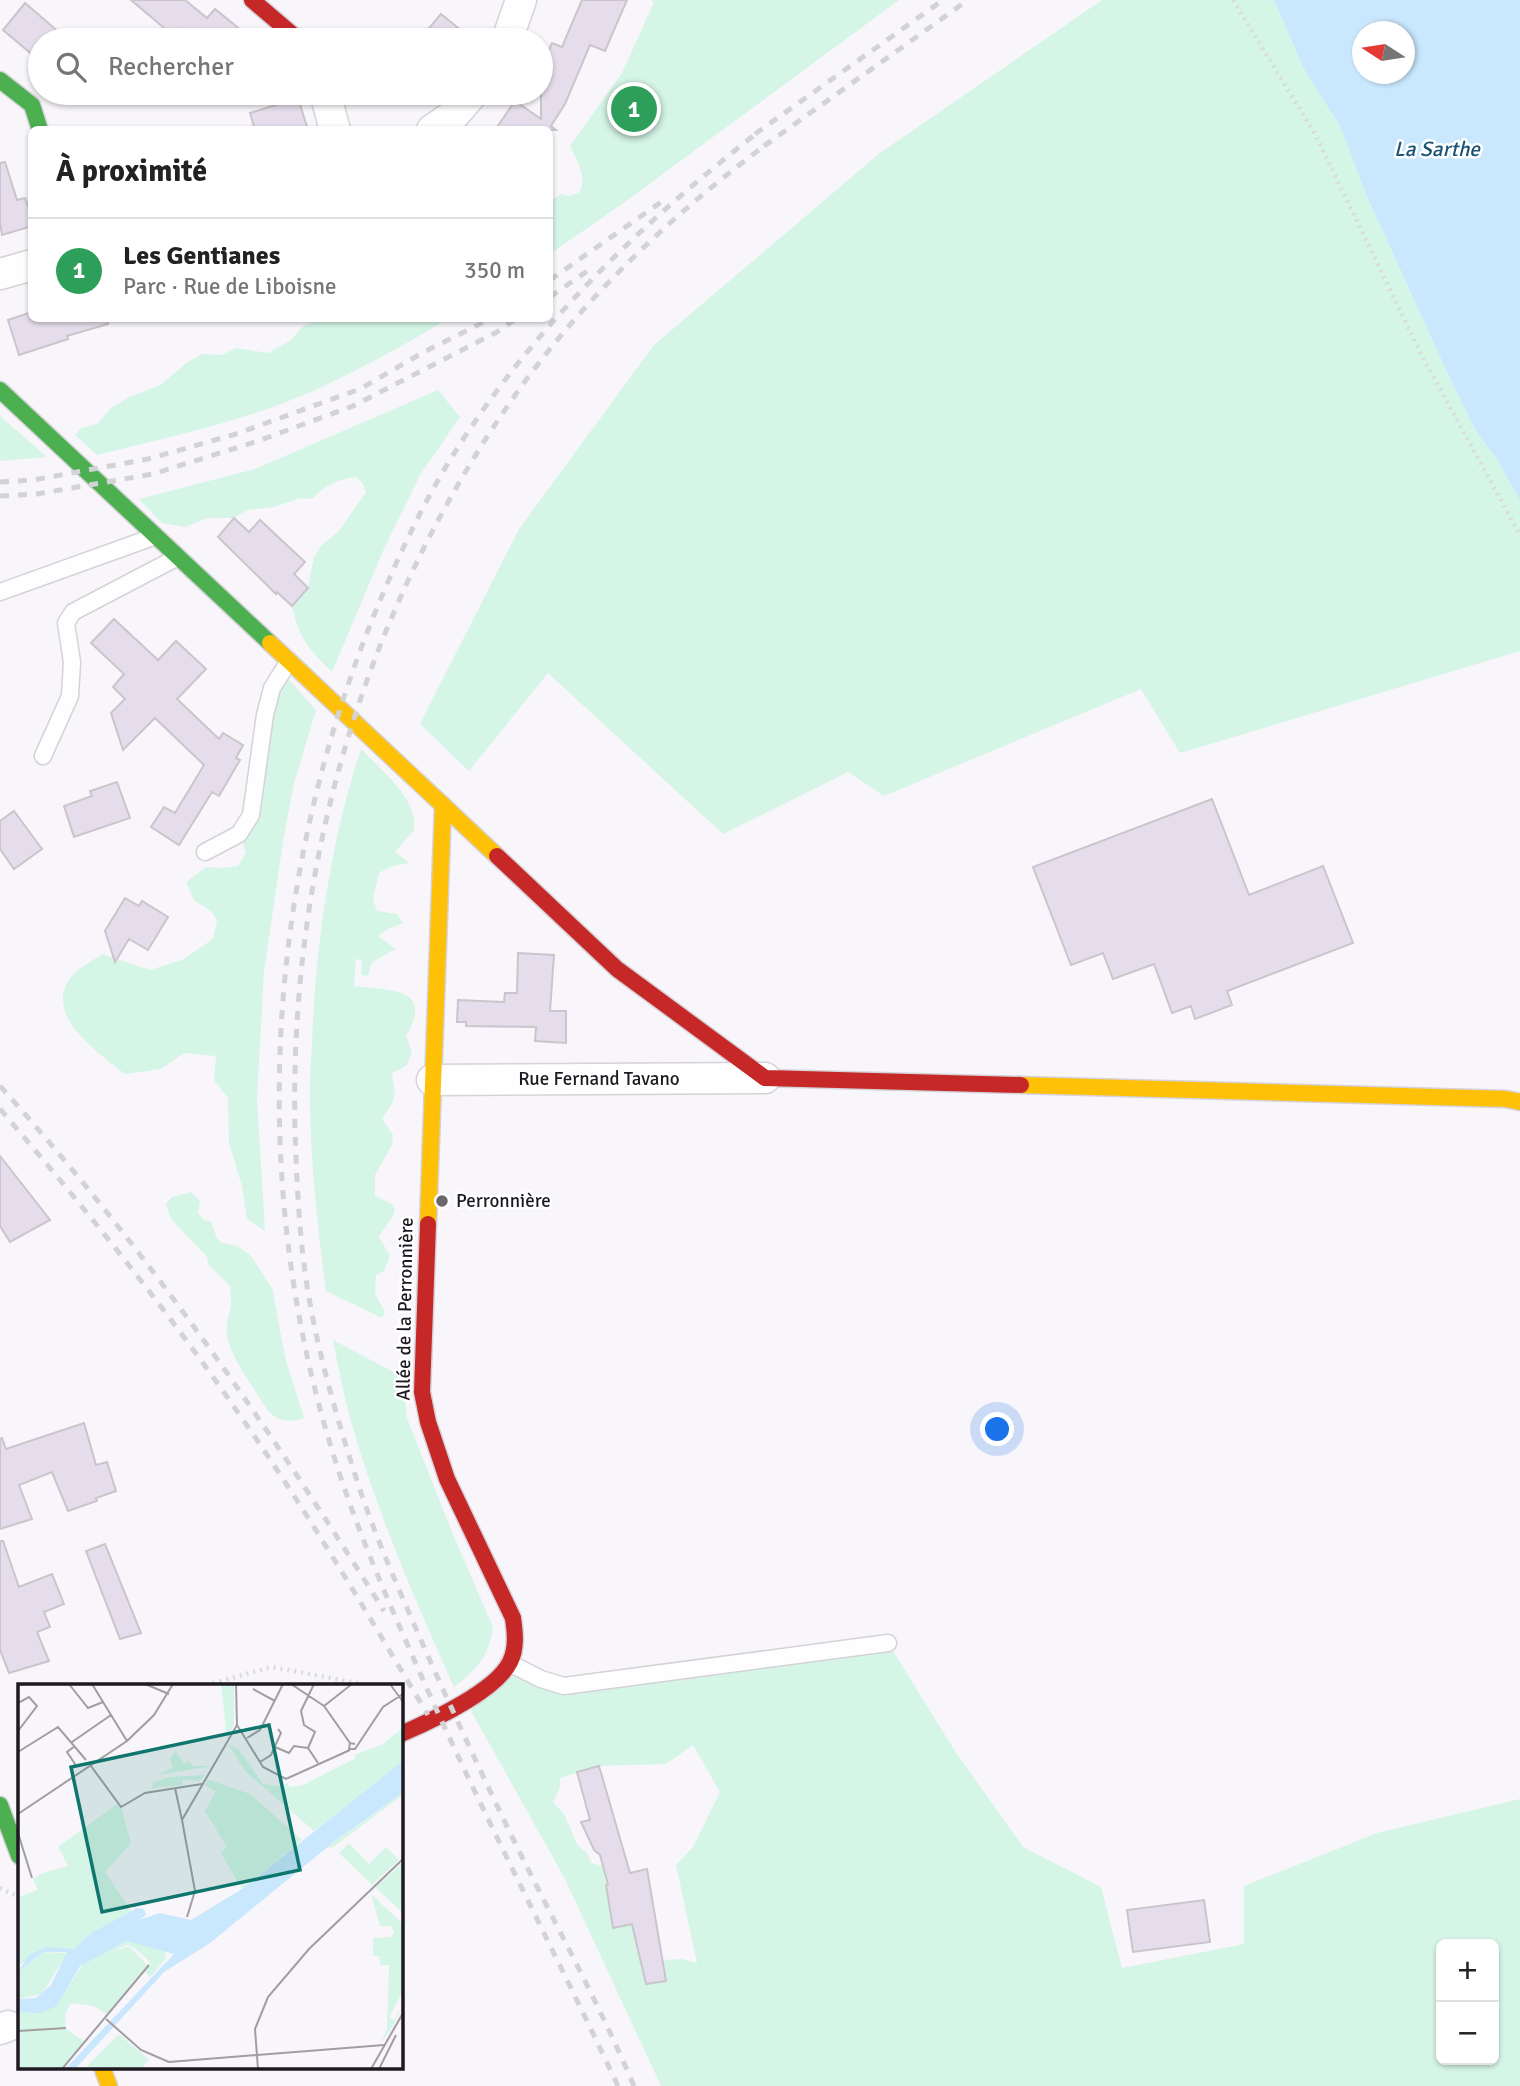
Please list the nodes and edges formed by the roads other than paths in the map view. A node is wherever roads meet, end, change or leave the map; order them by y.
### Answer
1 (252, 0) edge
2 (521, 0) edge
3 (285, 28) edge
4 (511, 28) edge
5 (0, 80) edge
6 (28, 102) edge
7 (32, 105) edge
8 (328, 105) edge
9 (463, 105) edge
10 (39, 126) edge
11 (334, 126) edge
12 (438, 126) edge
13 (28, 266) edge
14 (0, 274) edge
15 (0, 390) edge
16 (156, 536) junction
17 (178, 557) junction
18 (0, 592) edge
19 (289, 662) junction
20 (43, 756) dead end
21 (443, 805) junction
22 (205, 852) dead end
23 (765, 1078) junction
24 (432, 1080) junction
25 (1520, 1102) edge
26 (888, 1643) dead end
27 (509, 1663) junction
28 (402, 1734) edge
29 (0, 1805) edge
30 (18, 1853) edge
31 (102, 2068) edge
32 (109, 2086) edge

1 - 3 street
2 - 4 street
5 - 6 street
7 - 10 street
8 - 11 street
9 - 12 street
13 - 14 street
15 - 16 street
16 - 17 street
16 - 18 lane
17 - 19 street
17 - 20 lane
19 - 21 street
19 - 22 lane
21 - 23 street
21 - 24 street, Allée de la Perronnière
23 - 24 street, Rue Fernand Tavano
23 - 25 street
24 - 27 street, Allée de la Perronnière
26 - 27 lane
27 - 28 street
29 - 30 street
31 - 32 street

